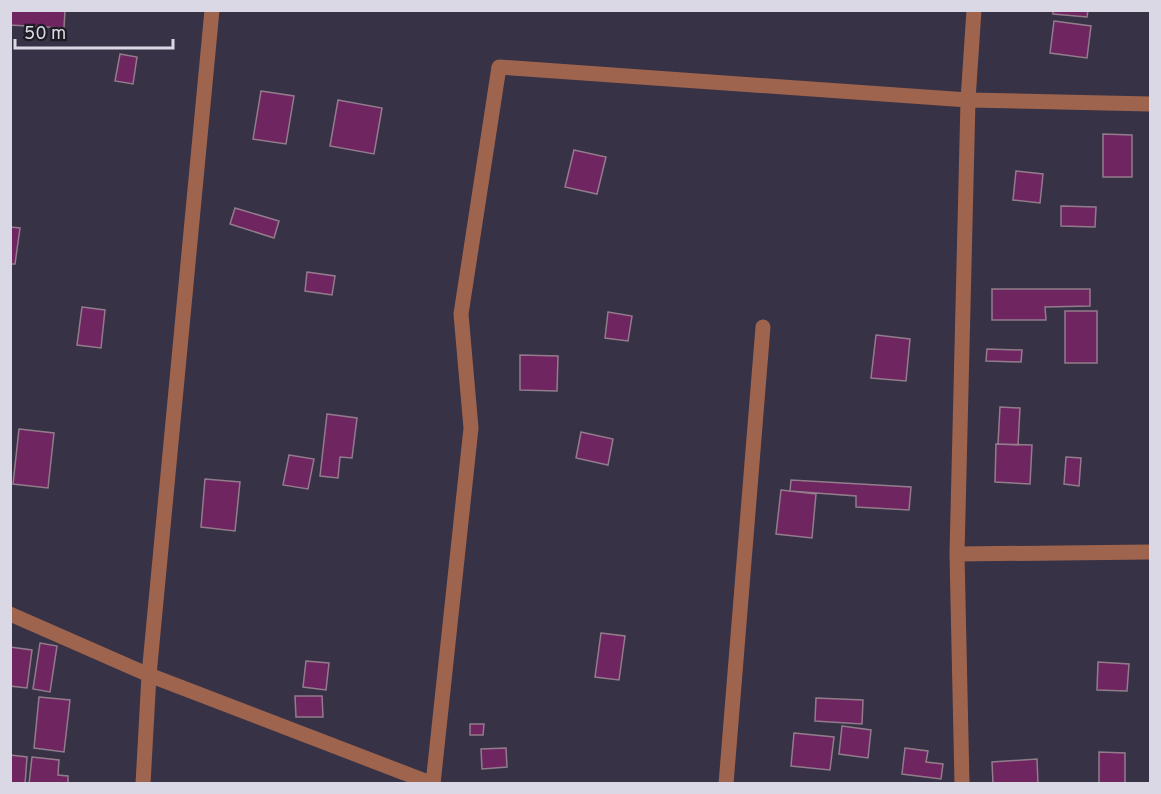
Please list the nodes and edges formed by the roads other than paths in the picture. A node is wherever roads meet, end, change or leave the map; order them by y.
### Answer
1 (212, 10) edge
2 (974, 10) edge
3 (968, 100) junction
4 (1150, 104) edge
5 (763, 327) dead end
6 (1150, 552) edge
7 (957, 554) junction
8 (10, 614) edge
9 (149, 675) junction
10 (143, 783) edge
11 (433, 783) edge
12 (726, 783) edge
13 (962, 783) edge

1 - 9 street
2 - 3 street
3 - 4 street
3 - 7 street
3 - 11 street
5 - 12 street
6 - 7 street
7 - 13 street
8 - 9 street
9 - 10 street
9 - 11 street

